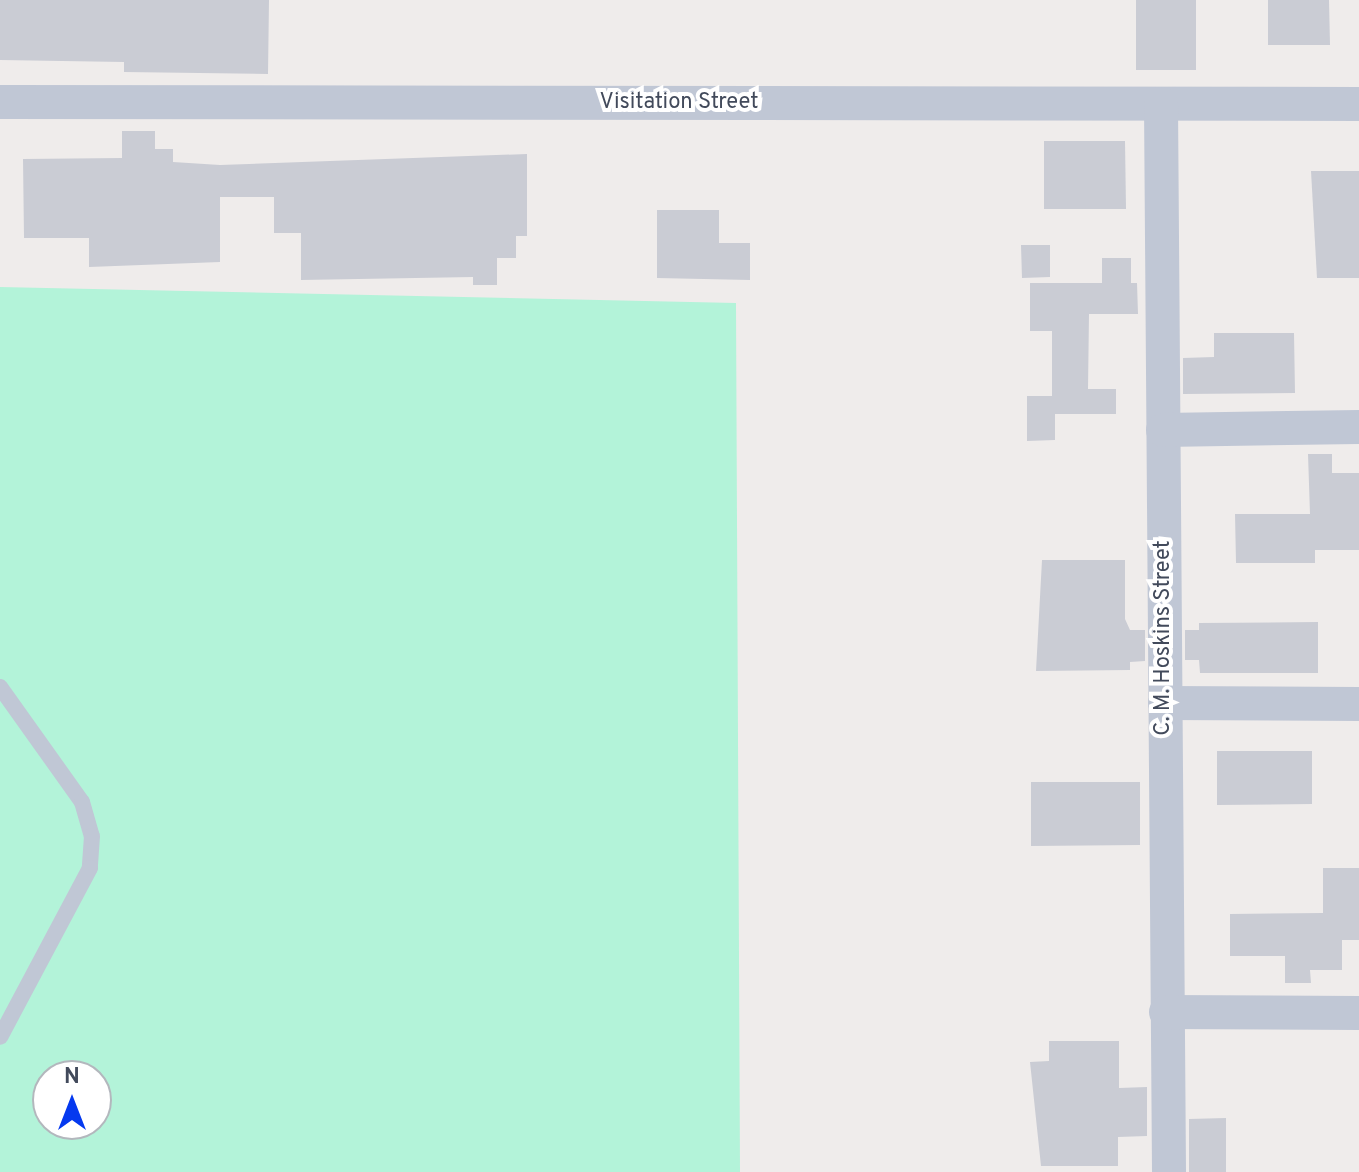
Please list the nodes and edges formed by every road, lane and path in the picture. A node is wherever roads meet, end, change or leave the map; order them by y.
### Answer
1 (0, 102) edge
2 (1161, 104) junction
3 (1359, 104) edge
4 (1359, 427) edge
5 (1163, 430) junction
6 (0, 687) edge
7 (1165, 703) junction
8 (1359, 704) edge
9 (1166, 1012) junction
10 (1359, 1013) edge
11 (0, 1037) edge
12 (1169, 1172) edge

1 - 2 street, Visitation Street
2 - 3 street, Visitation Street
2 - 5 street, C. M. Hoskins Street
4 - 5 street
5 - 7 street, C. M. Hoskins Street
6 - 11 lane
7 - 8 street
7 - 9 street, C. M. Hoskins Street
9 - 10 street
9 - 12 street, C. M. Hoskins Street

